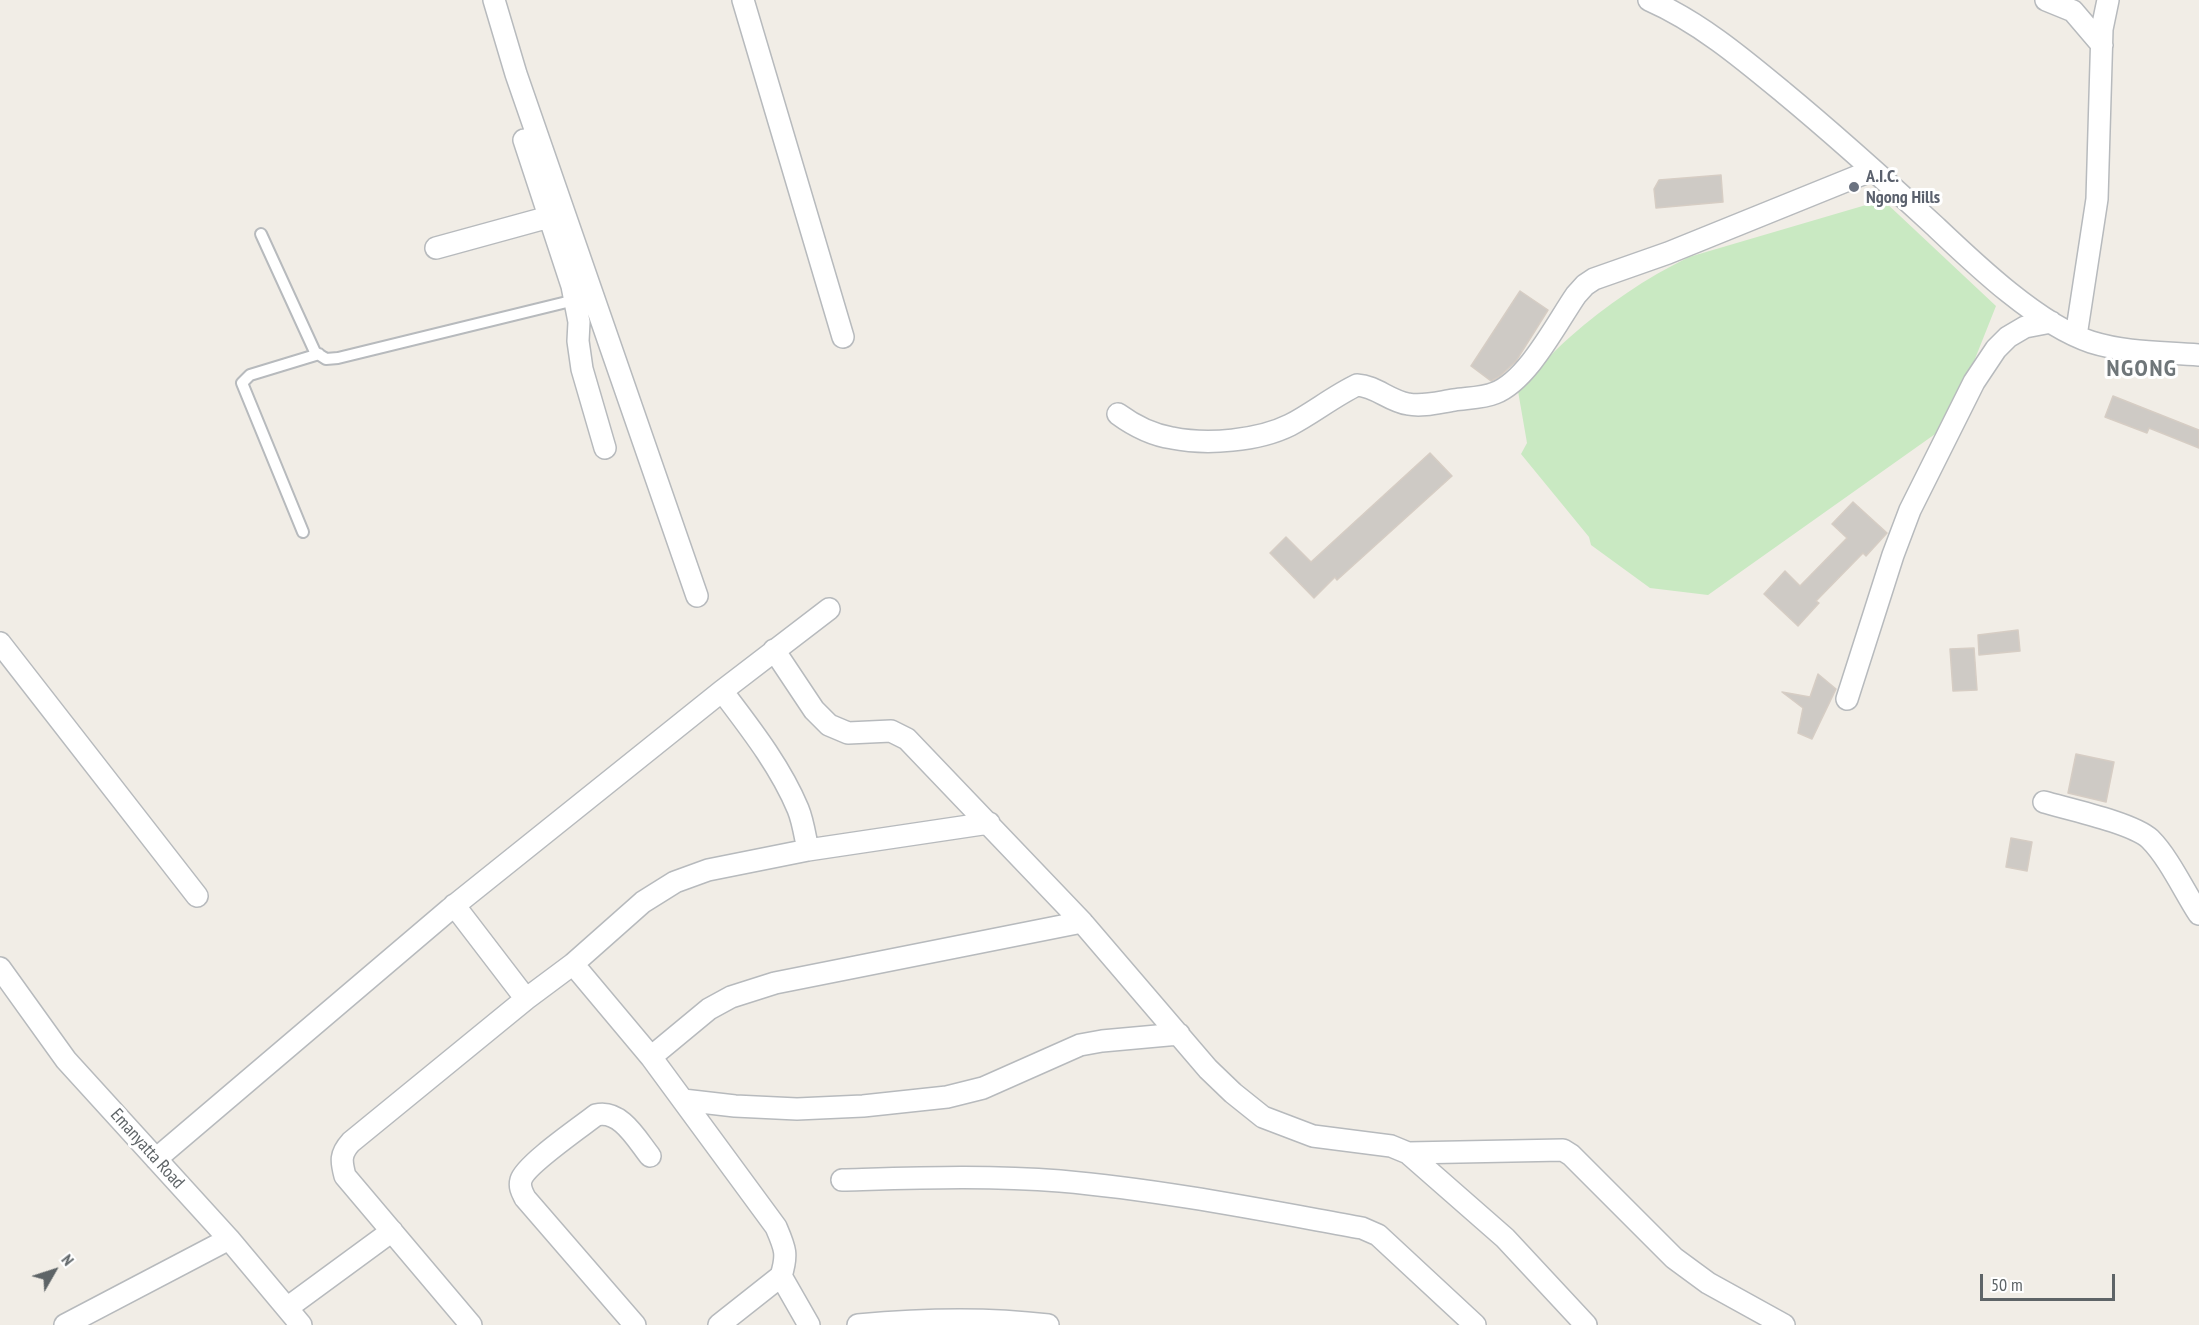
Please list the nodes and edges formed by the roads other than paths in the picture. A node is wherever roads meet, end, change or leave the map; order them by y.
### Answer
1 (478, 0) edge
2 (494, 0) edge
3 (743, 0) edge
4 (1649, 0) edge
5 (2046, 0) edge
6 (2108, 0) edge
7 (2102, 45) junction
8 (1872, 170) junction
9 (549, 218) junction
10 (261, 234) dead end
11 (436, 248) dead end
12 (574, 300) junction
13 (2051, 322) junction
14 (2076, 336) junction
15 (843, 337) dead end
16 (319, 354) junction
17 (2199, 355) edge
18 (1118, 414) dead end
19 (605, 448) dead end
20 (303, 532) dead end
21 (697, 596) dead end
22 (829, 609) dead end
23 (0, 643) edge
24 (774, 650) junction
25 (722, 691) junction
26 (1847, 699) dead end
27 (2044, 802) dead end
28 (989, 823) junction
29 (808, 849) junction
30 (197, 896) dead end
31 (454, 905) junction
32 (2199, 914) edge
33 (1082, 922) junction
34 (573, 964) junction
35 (0, 968) edge
36 (526, 999) junction
37 (1179, 1034) junction
38 (651, 1058) junction
39 (683, 1100) junction
40 (1408, 1153) junction
41 (650, 1156) dead end
42 (156, 1159) junction
43 (842, 1180) dead end
44 (392, 1231) junction
45 (229, 1239) junction
46 (782, 1276) junction
47 (287, 1308) junction
48 (65, 1325) edge
49 (302, 1325) edge
50 (471, 1325) edge
51 (635, 1325) edge
52 (719, 1325) edge
53 (809, 1325) edge
54 (858, 1325) edge
55 (1047, 1325) edge
56 (1475, 1325) edge
57 (1586, 1325) edge
58 (1784, 1325) edge

1 - 9 street
2 - 21 street
3 - 15 street
4 - 8 street
5 - 7 street
6 - 7 street
7 - 14 street
8 - 13 street
8 - 18 street
9 - 11 street
9 - 12 street
10 - 16 lane
12 - 16 lane
12 - 19 street
13 - 14 street
13 - 26 street
14 - 17 street
16 - 20 lane
22 - 24 street
23 - 30 street
24 - 25 street
24 - 28 street
25 - 29 street
25 - 31 street
27 - 32 street
28 - 29 street
28 - 33 street
29 - 34 street
31 - 36 street
31 - 42 street
33 - 37 street
33 - 38 street
34 - 36 street
34 - 38 street
35 - 42 street, Emanyatta Road
36 - 44 street
37 - 39 street
37 - 40 street
38 - 39 street
39 - 46 street
40 - 57 street
40 - 58 street
41 - 51 street
42 - 45 street, Emanyatta Road
43 - 56 street
44 - 47 street
44 - 50 street
45 - 47 street, Emanyatta Road
45 - 48 street
46 - 52 street
46 - 53 street
47 - 49 street, Emanyatta Road
54 - 55 street

